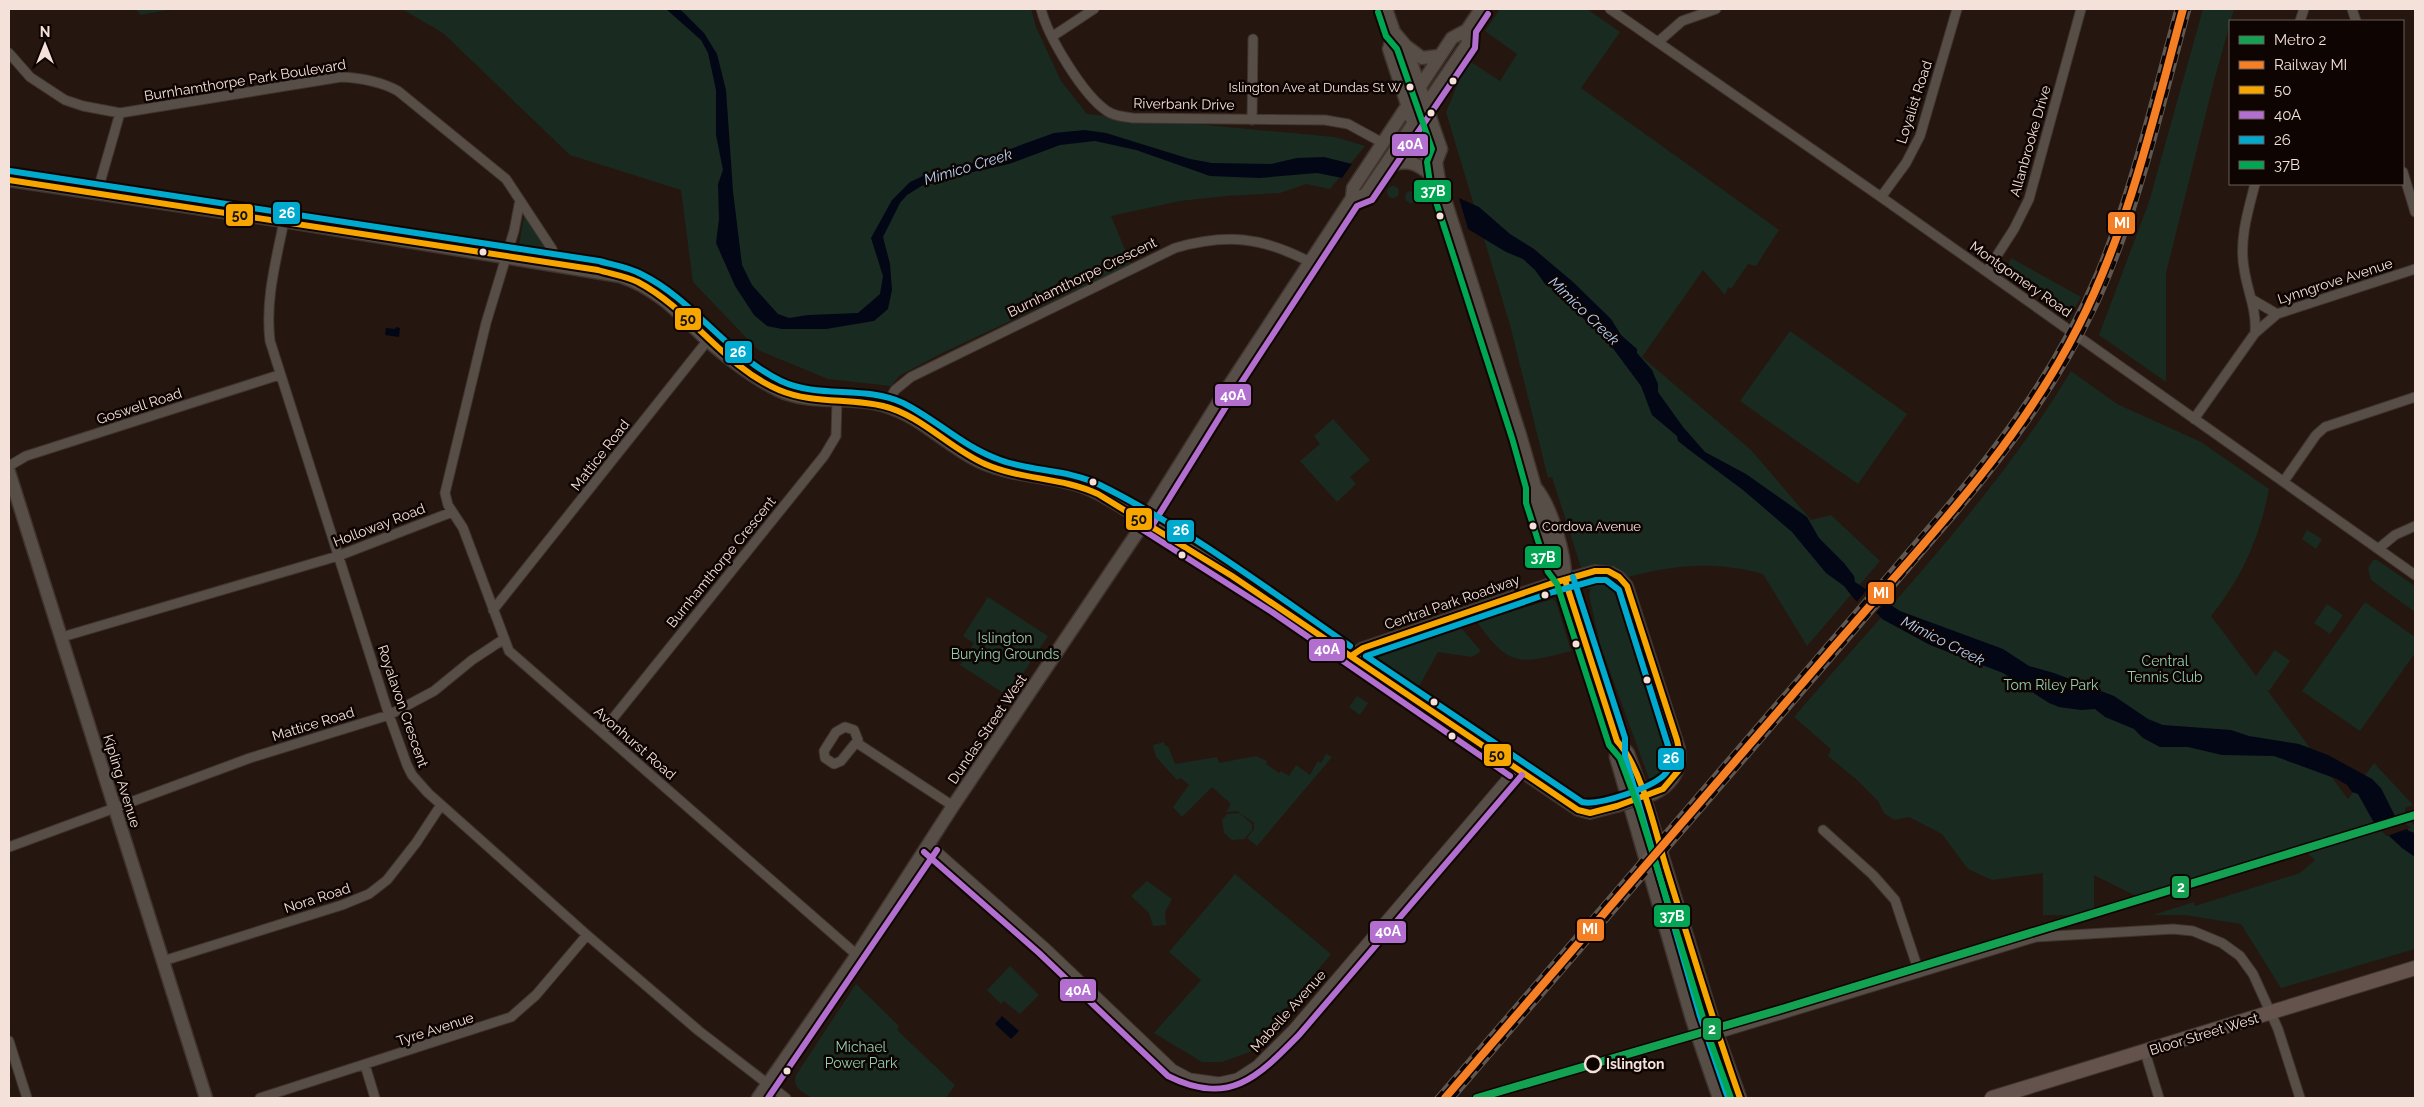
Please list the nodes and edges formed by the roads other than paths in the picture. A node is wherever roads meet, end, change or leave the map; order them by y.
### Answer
1 (1041, 9) edge
2 (1094, 9) edge
3 (1386, 9) edge
4 (1481, 9) edge
5 (1610, 9) edge
6 (1716, 9) edge
7 (1957, 9) edge
8 (2081, 9) edge
9 (1467, 30) junction
10 (1394, 32) junction
11 (1053, 36) junction
12 (1253, 39) dead end
13 (1658, 42) junction
14 (1405, 45) junction
15 (9, 53) edge
16 (1439, 56) junction
17 (1419, 87) junction
18 (1407, 104) junction
19 (1426, 106) junction
20 (120, 113) junction
21 (1252, 120) junction
22 (1414, 124) junction
23 (1381, 142) junction
24 (1436, 162) junction
25 (1384, 169) junction
26 (2404, 175) edge
27 (9, 180) edge
28 (1439, 181) junction
29 (2255, 185) edge
30 (97, 193) junction
31 (1882, 197) junction
32 (1352, 198) junction
33 (520, 200) junction
34 (2415, 212) edge
35 (284, 221) junction
36 (505, 256) junction
37 (1310, 262) junction
38 (557, 264) junction
39 (2415, 269) edge
40 (1986, 272) junction
41 (2253, 300) junction
42 (2277, 314) junction
43 (2255, 333) junction
44 (708, 340) junction
45 (279, 376) junction
46 (2415, 397) edge
47 (837, 400) junction
48 (886, 406) junction
49 (2194, 418) junction
50 (9, 466) edge
51 (9, 472) edge
52 (2284, 481) junction
53 (452, 512) junction
54 (1145, 521) junction
55 (2415, 526) edge
56 (2378, 549) junction
57 (338, 556) junction
58 (2415, 575) edge
59 (1565, 580) junction
60 (493, 610) junction
61 (62, 637) junction
62 (504, 639) junction
63 (1351, 656) junction
64 (389, 714) junction
65 (602, 732) junction
66 (1617, 741) junction
67 (856, 743) dead end
68 (1515, 769) junction
69 (441, 806) junction
70 (953, 806) junction
71 (115, 808) junction
72 (1824, 830) dead end
73 (930, 844) junction
74 (9, 846) edge
75 (587, 935) junction
76 (857, 955) junction
77 (163, 961) junction
78 (2415, 968) edge
79 (1918, 972) junction
80 (2271, 1014) junction
81 (1692, 1019) junction
82 (1717, 1034) junction
83 (9, 1041) edge
84 (2144, 1052) junction
85 (365, 1065) junction
86 (767, 1085) junction
87 (1738, 1094) edge
88 (2018, 1095) edge
89 (1718, 1096) edge
90 (27, 1098) edge
91 (206, 1098) edge
92 (260, 1098) edge
93 (375, 1098) edge
94 (758, 1098) edge
95 (786, 1098) edge
96 (1992, 1098) edge
97 (2159, 1098) edge
98 (2300, 1098) edge

1 - 11 street, Riverbank Drive
2 - 11 street
3 - 10 main road
4 - 9 main road, Dundas Street West
5 - 13 street, Montgomery Road
6 - 13 street
7 - 31 street, Loyalist Road
8 - 40 street, Allanbrooke Drive
9 - 16 main road, Dundas Street West
9 - 19 main road, Dundas Street West
10 - 14 main road
10 - 18 main road
11 - 21 street, Riverbank Drive
12 - 21 street
13 - 31 street, Montgomery Road
14 - 16 main road
14 - 17 main road
15 - 20 street, Burnhamthorpe Park Boulevard
16 - 17 main road, Dundas Street West
17 - 18 main road, Dundas Street West
17 - 19 main road
18 - 22 main road
18 - 23 main road, Dundas Street West
19 - 22 main road, Dundas Street West
19 - 24 main road
20 - 30 street
20 - 33 street, Burnhamthorpe Park Boulevard
21 - 23 street, Riverbank Drive
22 - 24 main road
22 - 25 main road, Dundas Street West
23 - 32 main road, Dundas Street West
24 - 28 main road
25 - 28 main road
25 - 32 main road, Dundas Street West
26 - 34 street
27 - 30 main road
28 - 59 main road
29 - 41 street
30 - 35 main road
31 - 40 street, Montgomery Road
32 - 37 main road, Dundas Street West
33 - 36 street
33 - 38 street, Burnhamthorpe Park Boulevard
35 - 36 main road
35 - 45 street, Royalavon Crescent
36 - 38 main road
36 - 53 street
37 - 48 street, Burnhamthorpe Crescent
37 - 54 main road, Dundas Street West
38 - 44 main road
39 - 42 street, Lynngrove Avenue
40 - 49 street, Montgomery Road
41 - 42 street
41 - 43 street
42 - 43 street, Lynngrove Avenue
43 - 49 street, Lynngrove Avenue
44 - 47 main road
44 - 60 street, Mattice Road
45 - 50 street, Goswell Road
45 - 57 street, Royalavon Crescent
46 - 52 street
47 - 48 main road
47 - 65 street, Burnhamthorpe Crescent
48 - 54 main road
49 - 52 street, Montgomery Road
51 - 61 main road, Kipling Avenue
52 - 56 street, Montgomery Road
53 - 57 street, Holloway Road
53 - 60 street, Avonhurst Road
54 - 63 street
54 - 70 main road, Dundas Street West
55 - 56 street
56 - 58 street, Montgomery Road
57 - 61 street, Holloway Road
57 - 64 street, Royalavon Crescent
59 - 63 street, Central Park Roadway
59 - 66 main road
59 - 68 street, bridge
60 - 62 street, Avonhurst Road
61 - 71 main road, Kipling Avenue
62 - 64 street, Mattice Road
62 - 65 street, Avonhurst Road
63 - 68 street
64 - 69 street, Royalavon Crescent
64 - 71 street, Mattice Road
65 - 76 street, Avonhurst Road
66 - 81 main road
66 - 82 main road
67 - 70 street
68 - 73 street, Mabelle Avenue
69 - 75 street, Royalavon Crescent
69 - 77 street, Nora Road
70 - 73 main road, Dundas Street West
71 - 74 street, Mattice Road
71 - 77 main road, Kipling Avenue
72 - 79 street
73 - 76 main road, Dundas Street West
75 - 85 street, Tyre Avenue
75 - 86 street, Royalavon Crescent
76 - 86 main road, Dundas Street West
77 - 91 main road, Kipling Avenue
78 - 80 main road, Bloor Street West
79 - 80 street
79 - 82 street
80 - 84 main road, Bloor Street West
80 - 98 street
81 - 82 street
81 - 89 main road
82 - 87 main road
83 - 90 street
84 - 88 main road, Bloor Street West
84 - 97 street
85 - 92 street, Tyre Avenue
85 - 93 street
86 - 94 main road, Dundas Street West
86 - 95 street, Royalavon Crescent
87 - 89 main road
88 - 96 main road, Bloor Street West

